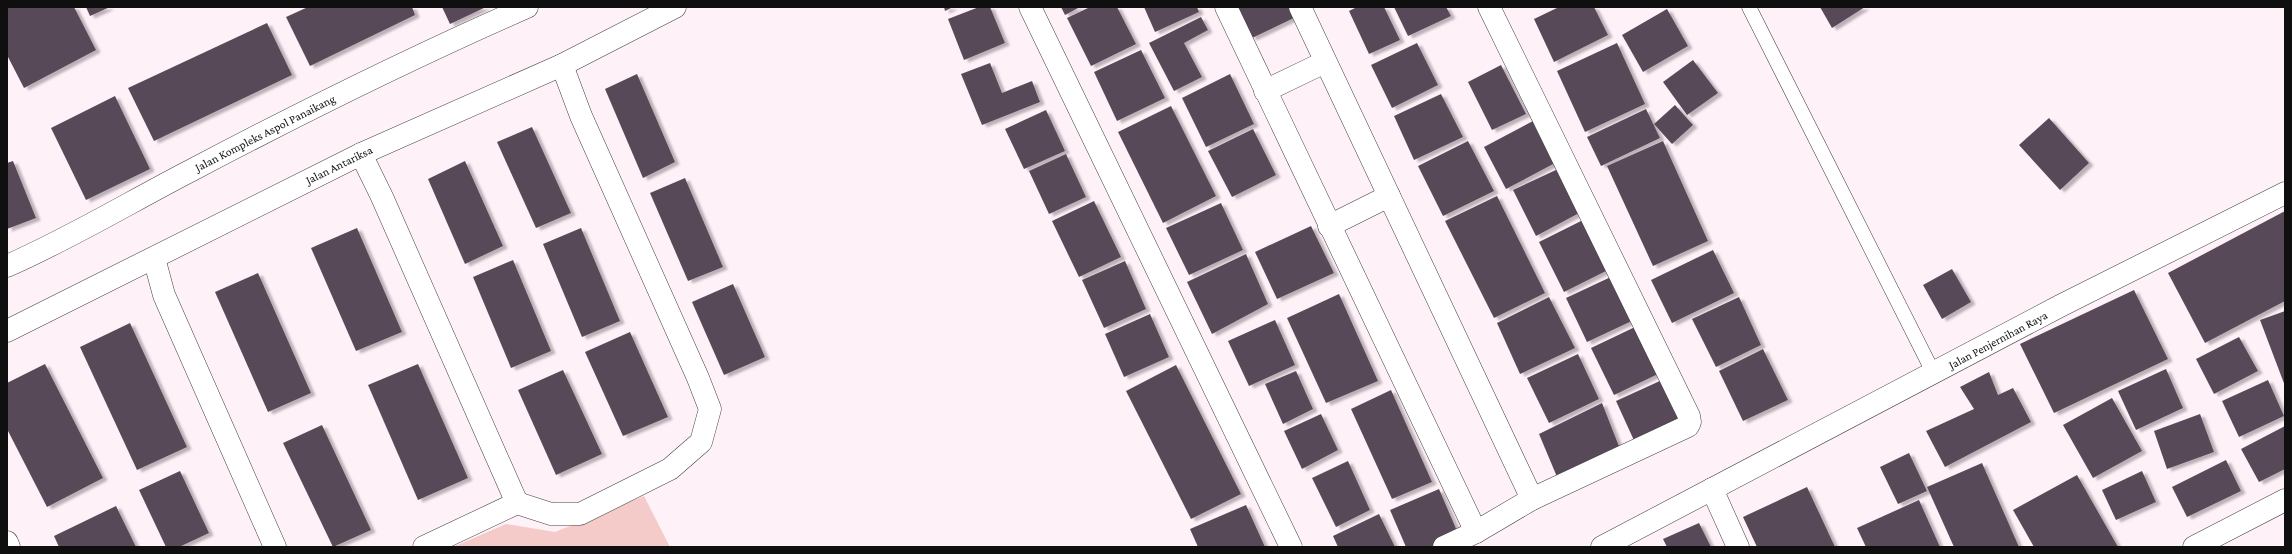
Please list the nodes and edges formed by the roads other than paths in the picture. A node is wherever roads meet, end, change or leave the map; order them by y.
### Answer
1 (527, 7) edge
2 (675, 7) edge
3 (1030, 7) edge
4 (1226, 7) edge
5 (1300, 7) edge
6 (1489, 7) edge
7 (1749, 7) edge
8 (1325, 62) junction
9 (562, 65) junction
10 (1265, 91) junction
11 (361, 154) junction
12 (2285, 193) edge
13 (1388, 196) junction
14 (1329, 226) junction
15 (154, 258) junction
16 (7, 266) edge
17 (7, 330) edge
18 (1934, 374) junction
19 (1712, 489) junction
20 (1532, 499) junction
21 (2285, 500) edge
22 (517, 503) junction
23 (1476, 532) junction
24 (7, 542) edge
25 (1736, 542) edge
26 (9, 547) edge
27 (276, 547) edge
28 (424, 547) edge
29 (1291, 547) edge
30 (1444, 547) edge
31 (1602, 547) edge
32 (2194, 547) edge

1 - 16 street, Jalan Kompleks Aspol Panaikang
2 - 9 street, Jalan Antariksa
3 - 29 street
4 - 10 street
5 - 8 street
6 - 20 street
7 - 18 lane
8 - 10 street
8 - 13 street
9 - 11 street, Jalan Antariksa
9 - 22 street
10 - 14 street
11 - 15 street, Jalan Antariksa
11 - 22 street
12 - 18 street, Jalan Penjernihan Raya
13 - 14 street
13 - 20 street
14 - 23 street
15 - 17 street, Jalan Antariksa
15 - 27 street
18 - 19 street, Jalan Penjernihan Raya
19 - 25 street
19 - 31 street, Jalan Penjernihan Raya
20 - 23 street
21 - 32 street
22 - 28 street
23 - 30 street
24 - 26 street

